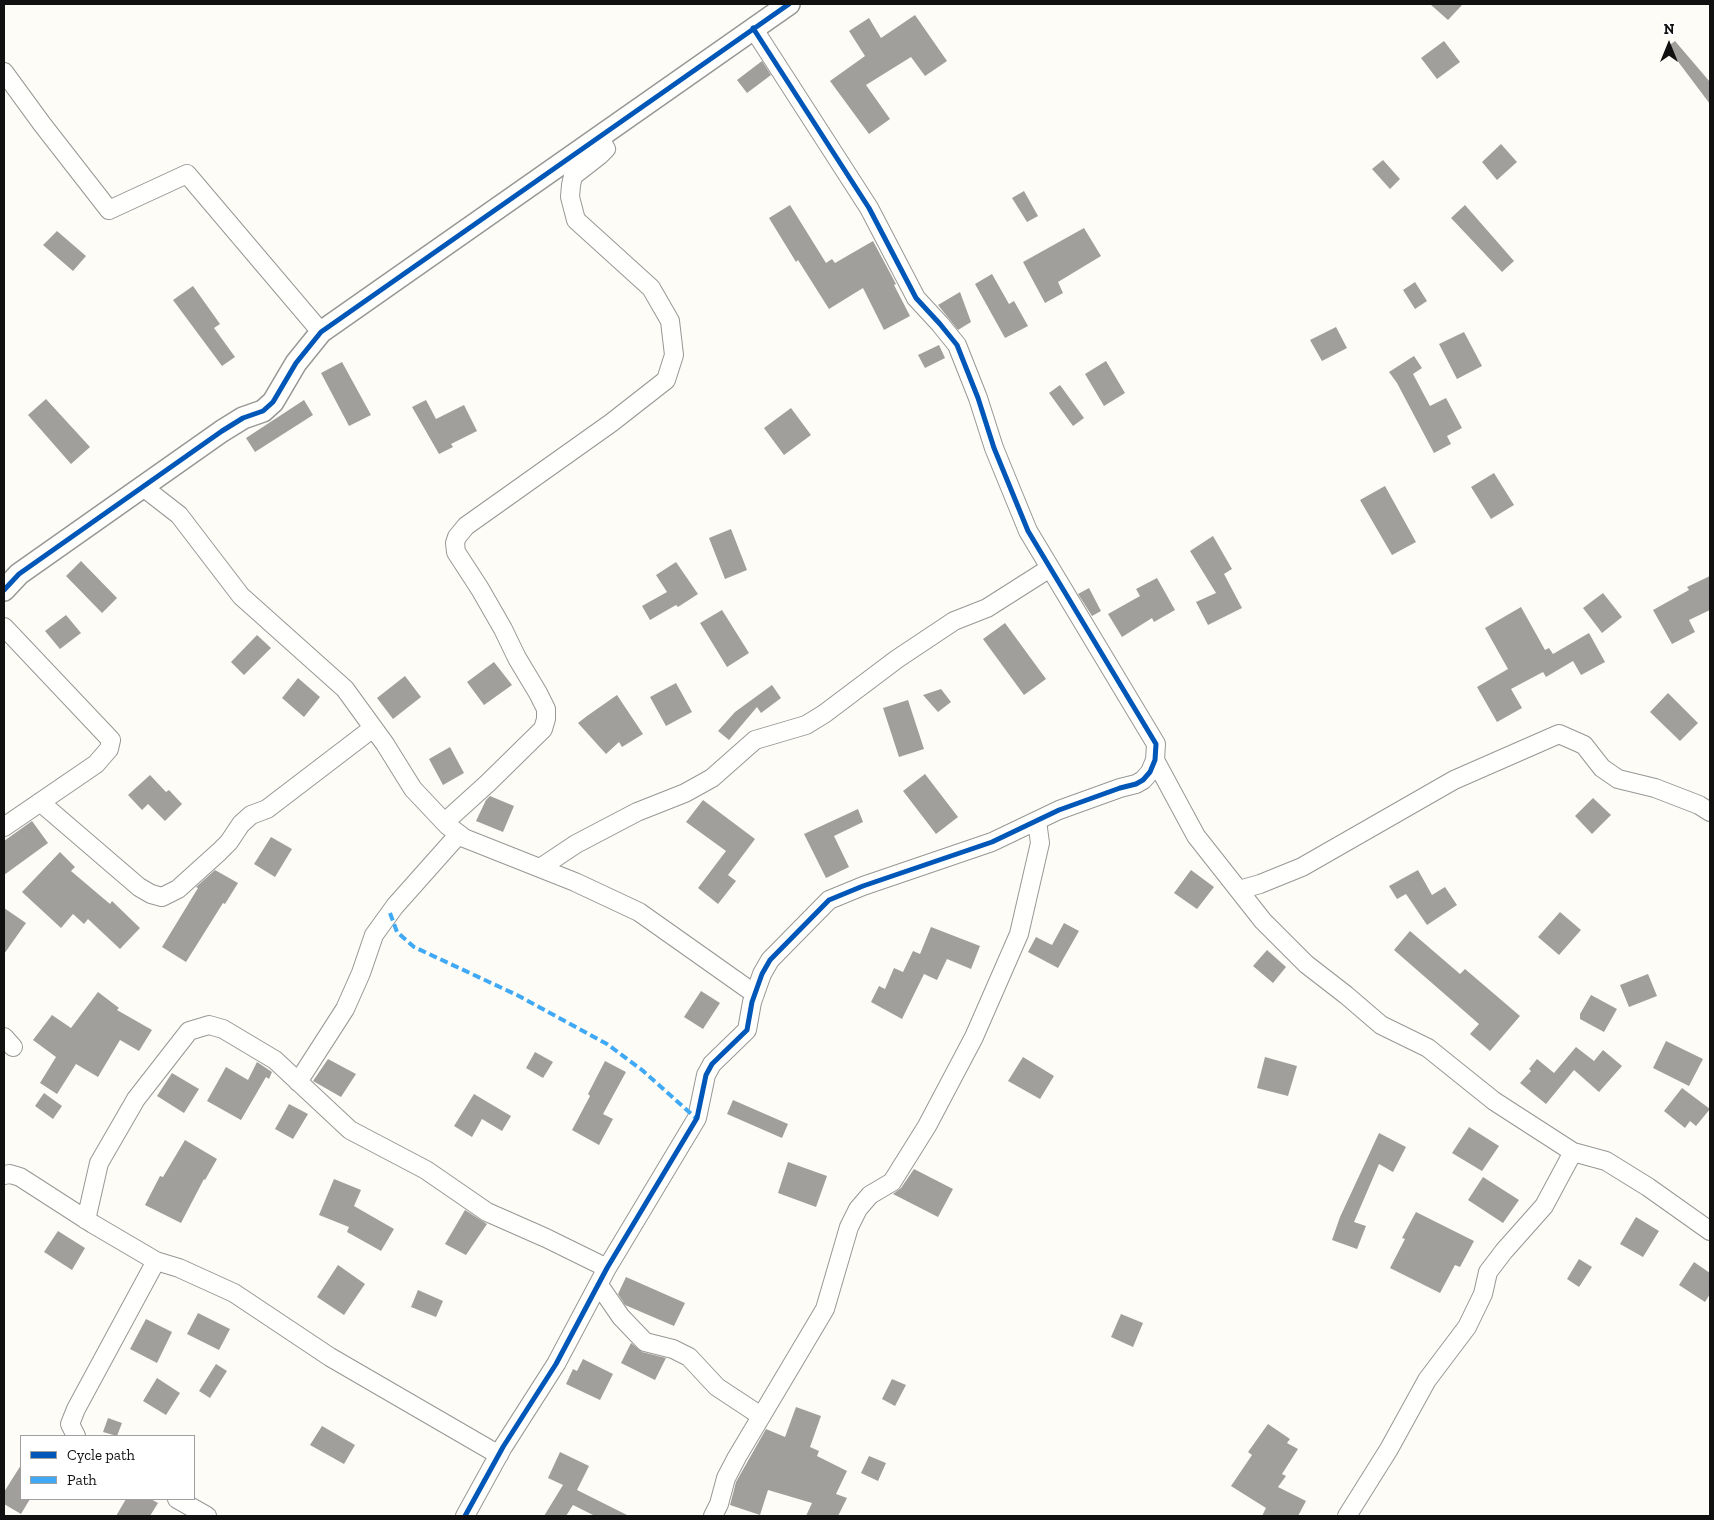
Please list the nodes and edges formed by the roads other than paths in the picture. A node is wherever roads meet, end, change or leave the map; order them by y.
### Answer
1 (789, 4) edge
2 (754, 28) junction
3 (4, 72) edge
4 (599, 136) junction
5 (321, 332) junction
6 (143, 487) junction
7 (1050, 568) junction
8 (4, 590) edge
9 (4, 627) edge
10 (373, 728) junction
11 (1155, 760) junction
12 (40, 802) junction
13 (1710, 812) edge
14 (1037, 821) junction
15 (445, 822) junction
16 (4, 827) edge
17 (459, 834) junction
18 (540, 868) junction
19 (1239, 890) junction
20 (755, 994) junction
21 (298, 1082) junction
22 (1573, 1152) junction
23 (4, 1175) edge
24 (86, 1220) junction
25 (1710, 1231) edge
26 (156, 1261) junction
27 (607, 1268) junction
28 (599, 1285) junction
29 (761, 1416) junction
30 (76, 1435) edge
31 (499, 1455) junction
32 (179, 1500) edge
33 (207, 1516) edge
34 (464, 1516) edge
35 (714, 1516) edge
36 (1347, 1516) edge

1 - 2 street
2 - 4 street
2 - 7 street
3 - 5 street
4 - 5 street
4 - 15 street
5 - 6 street
6 - 8 street
6 - 10 street
7 - 11 street
7 - 18 street
9 - 12 street
10 - 12 street
10 - 15 street
11 - 14 street
11 - 19 street
12 - 16 street
13 - 19 street
14 - 20 street
14 - 29 street
15 - 17 street
17 - 18 street
17 - 21 street
18 - 20 street
19 - 22 street
20 - 27 street
21 - 24 street
21 - 27 street
22 - 25 street
22 - 36 street
23 - 24 street
24 - 26 street
26 - 30 street
26 - 31 street
27 - 28 street
28 - 29 street
28 - 31 street
29 - 35 street
31 - 34 street
32 - 33 street

